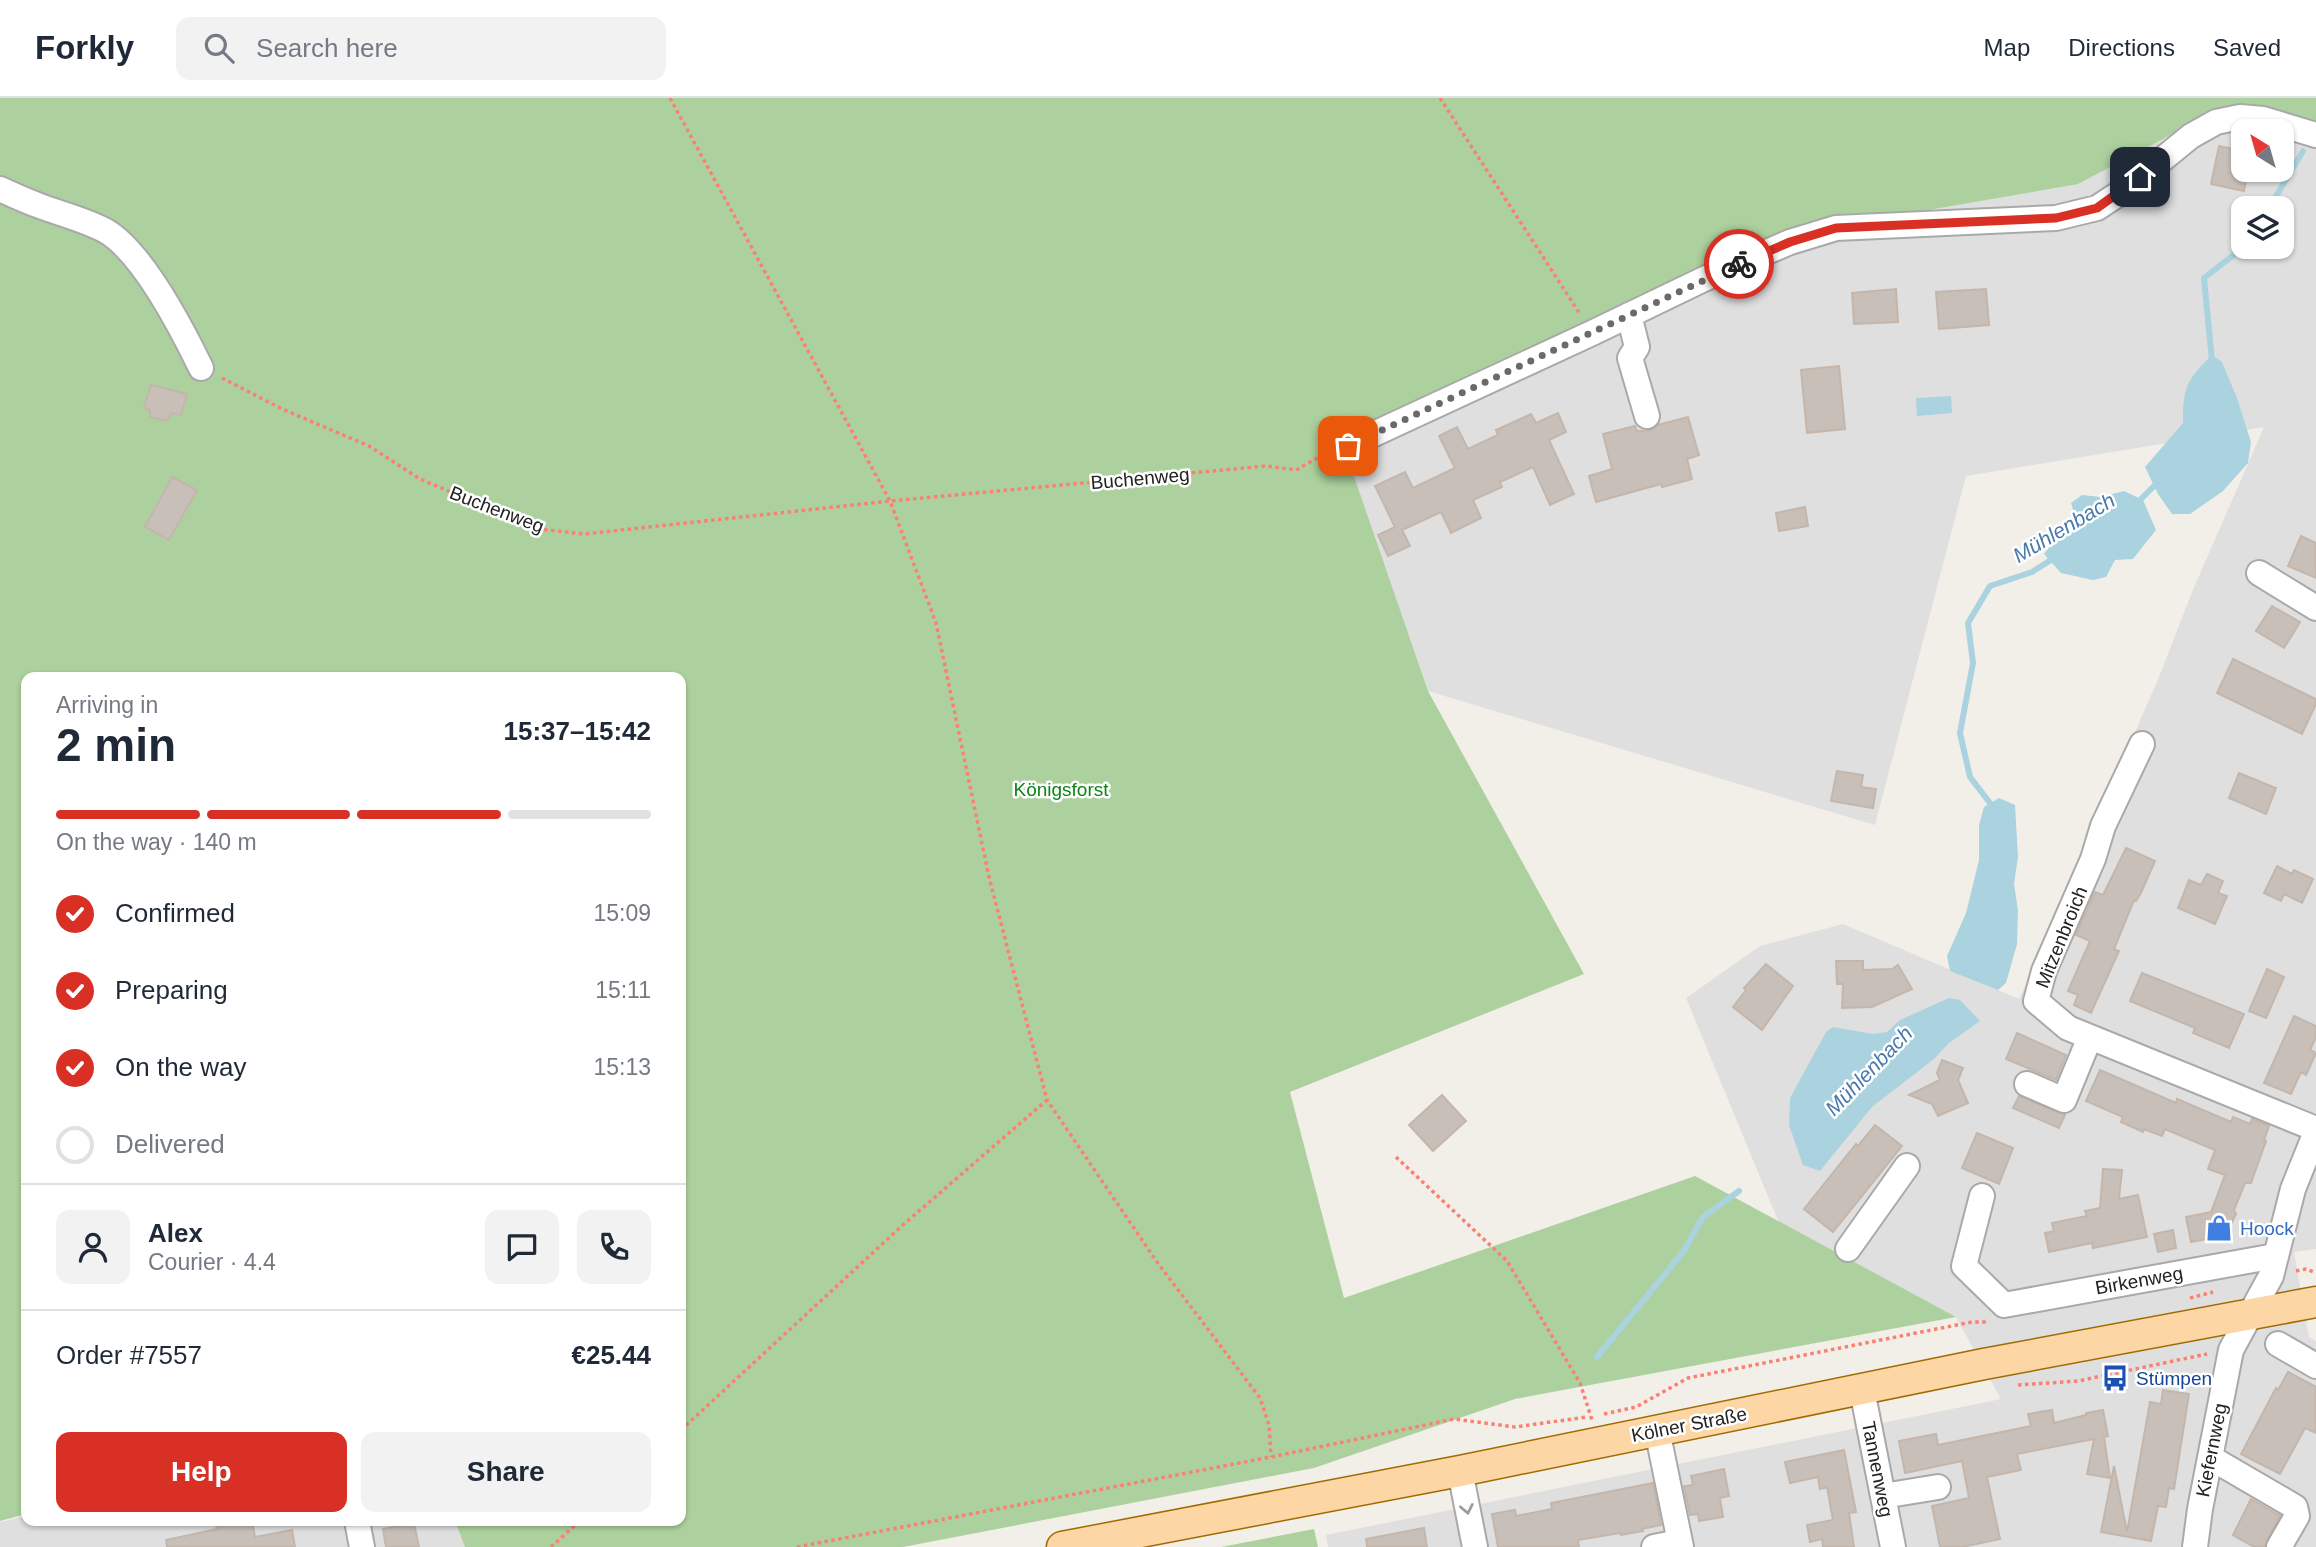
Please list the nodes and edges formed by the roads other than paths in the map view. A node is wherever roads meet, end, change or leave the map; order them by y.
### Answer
1 (2316, 135) edge
2 (0, 189) edge
3 (1629, 315) junction
4 (201, 368) road end
5 (1647, 416) dead end
6 (1348, 446) road end
7 (2259, 573) dead end
8 (2316, 608) edge
9 (2142, 744) dead end
10 (2090, 1037) junction
11 (2027, 1084) dead end
12 (2316, 1131) edge
13 (1907, 1166) dead end
14 (1982, 1196) dead end
15 (1847, 1249) dead end
16 (2275, 1256) junction
17 (2316, 1302) edge
18 (2250, 1315) junction
19 (2278, 1345) dead end
20 (2316, 1366) edge
21 (1861, 1390) junction
22 (1652, 1431) junction
23 (2211, 1458) junction
24 (1460, 1471) junction
25 (1938, 1487) dead end
26 (1883, 1496) junction
27 (358, 1526) edge
28 (1668, 1546) edge
29 (362, 1547) edge
30 (1062, 1547) edge
31 (1475, 1547) edge
32 (1893, 1547) edge
33 (2195, 1547) edge
34 (2279, 1547) edge

1 - 3 street
2 - 4 street
3 - 5 street
3 - 6 street
7 - 8 street
9 - 10 street, Mitzenbroich
10 - 11 street
10 - 12 street, Mitzenbroich
12 - 16 street, Kiefernweg
13 - 15 street
14 - 16 street, Birkenweg
16 - 18 street, Kiefernweg
17 - 18 main road, Kölner Straße
18 - 21 main road, Kölner Straße
18 - 23 street, Kiefernweg
19 - 20 street
21 - 22 main road, Kölner Straße
21 - 26 street, Tannenweg
22 - 24 main road, Kölner Straße
22 - 28 street
23 - 33 street, Kiefernweg
23 - 34 street
24 - 30 main road, Kölner Straße
24 -> 31 street
25 - 26 street
26 - 32 street, Tannenweg
27 - 29 street

